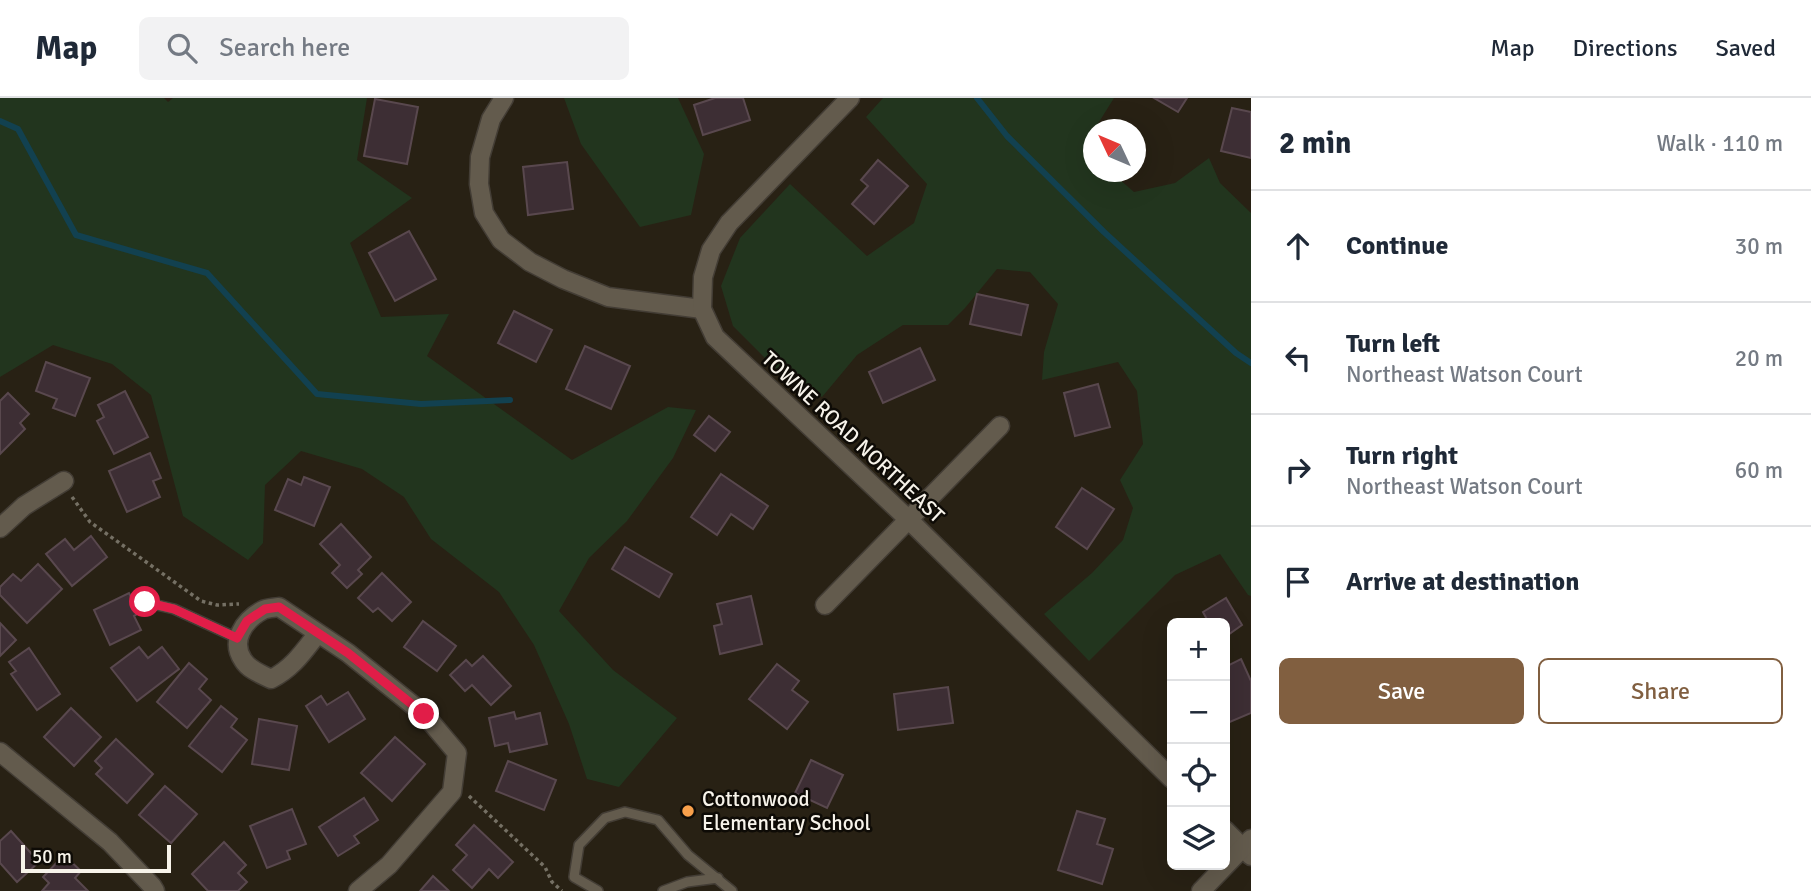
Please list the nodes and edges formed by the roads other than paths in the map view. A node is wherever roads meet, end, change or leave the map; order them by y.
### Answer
1 (503, 98) edge
2 (850, 98) edge
3 (702, 309) junction
4 (1000, 426) dead end
5 (64, 481) road end
6 (908, 519) junction
7 (0, 527) edge
8 (145, 602) dead end
9 (825, 605) dead end
10 (318, 633) junction
11 (237, 638) junction
12 (0, 752) edge
13 (1167, 774) edge
14 (1230, 834) edge
15 (1248, 848) edge
16 (718, 878) junction
17 (155, 891) edge
18 (358, 891) edge
19 (598, 891) edge
20 (663, 891) edge
21 (732, 891) edge
22 (1201, 891) edge

1 - 3 street
2 - 3 street
3 - 6 street, TOWNE ROAD NORTHEAST
4 - 6 street
5 - 7 street
6 - 9 street
6 - 13 street, TOWNE ROAD NORTHEAST
8 - 11 lane
10 - 11 street
10 - 11 street
10 - 18 street
12 - 17 street
14 - 15 street
15 - 22 street
16 - 19 lane
16 - 20 lane
16 - 21 lane

